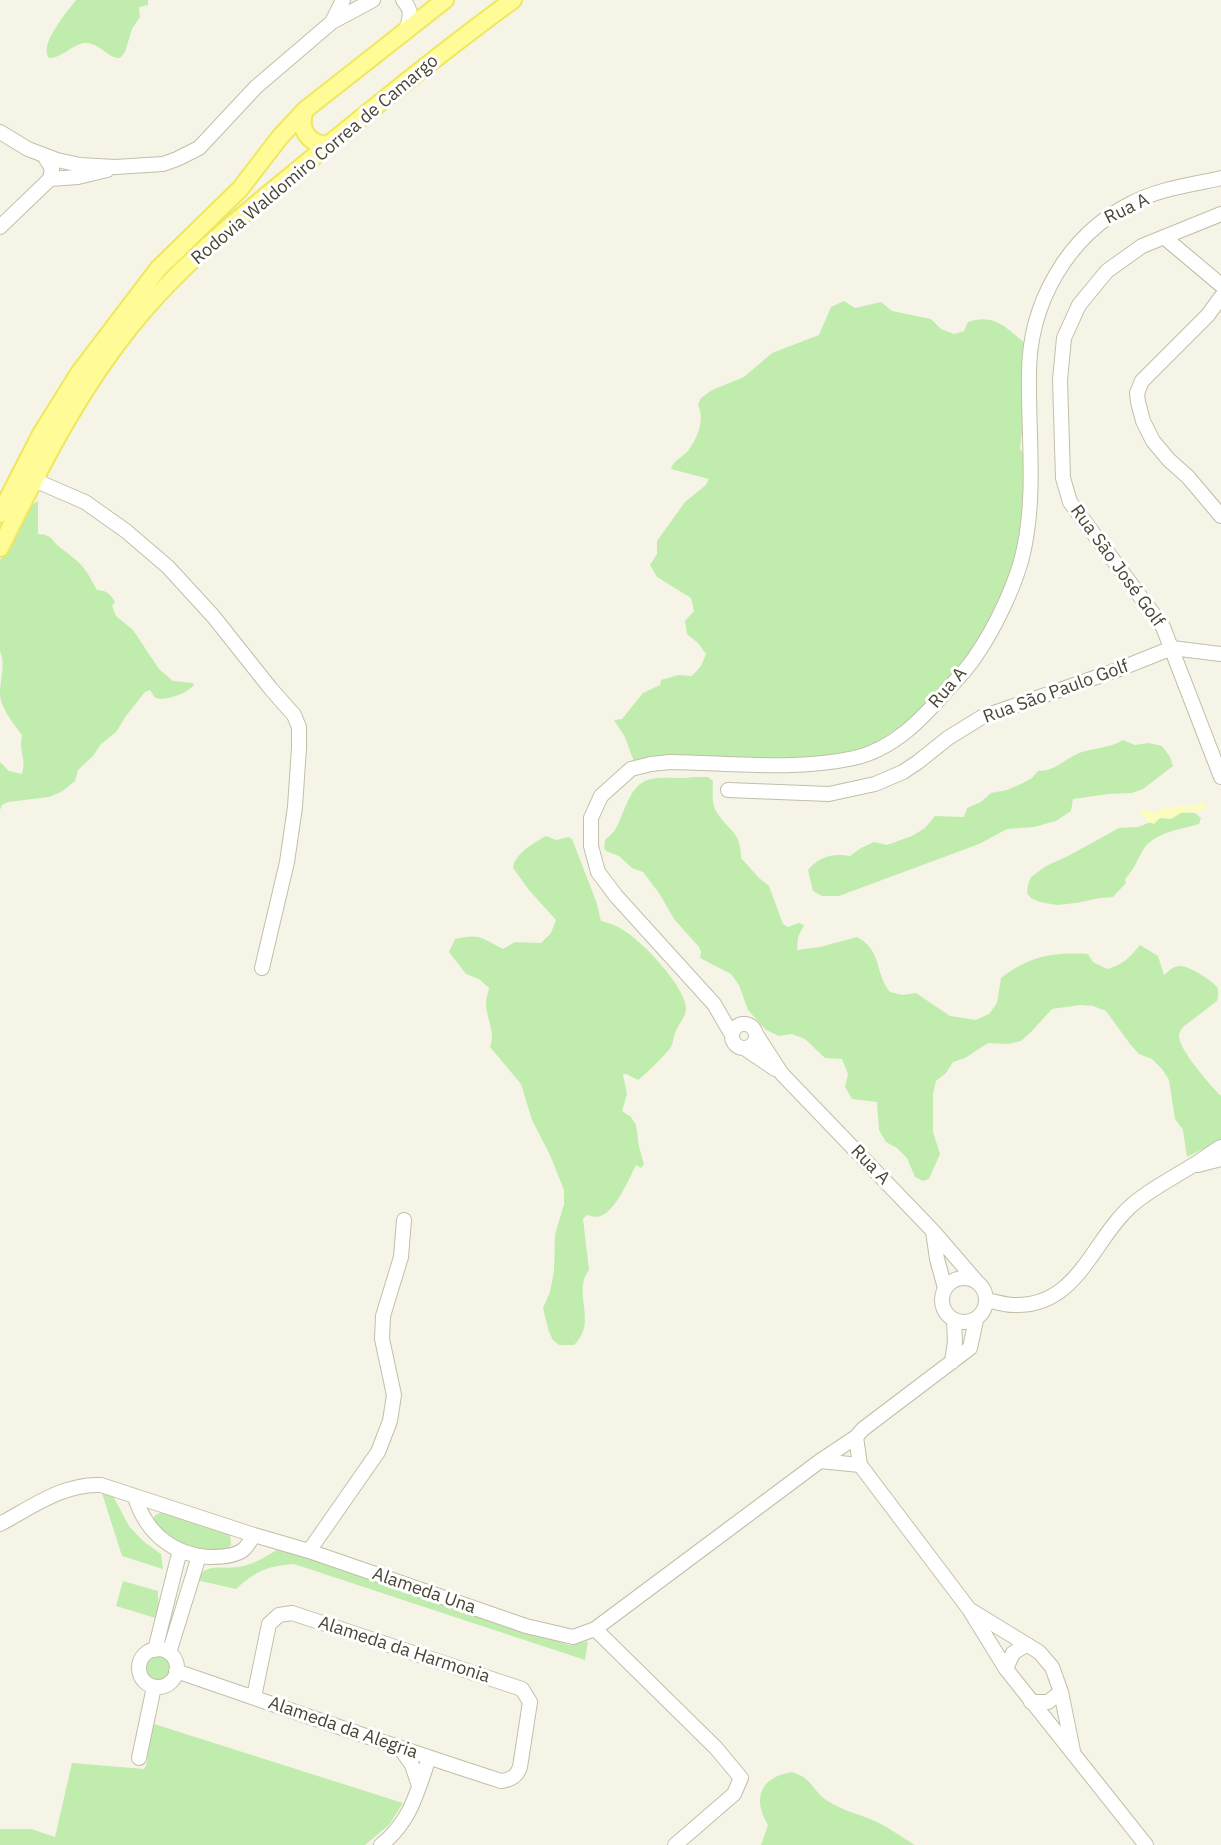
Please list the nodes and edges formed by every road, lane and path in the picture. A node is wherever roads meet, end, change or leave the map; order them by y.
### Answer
1 (343, 0) edge
2 (373, 0) edge
3 (402, 0) edge
4 (445, 0) edge
5 (513, 0) edge
6 (332, 22) junction
7 (406, 31) junction
8 (305, 110) junction
9 (0, 132) edge
10 (328, 145) junction
11 (45, 157) junction
12 (115, 167) junction
13 (1221, 178) edge
14 (50, 179) junction
15 (1221, 214) edge
16 (0, 227) edge
17 (1165, 238) junction
18 (1221, 285) edge
19 (1221, 297) edge
20 (34, 480) junction
21 (0, 514) edge
22 (1221, 516) edge
23 (0, 548) edge
24 (1172, 648) junction
25 (1221, 654) edge
26 (1214, 742) edge
27 (1221, 777) edge
28 (728, 790) dead end
29 (262, 968) dead end
30 (714, 1004) junction
31 (752, 1029) junction
32 (732, 1035) junction
33 (744, 1048) junction
34 (782, 1074) junction
35 (1221, 1147) edge
36 (1221, 1159) edge
37 (1193, 1166) junction
38 (404, 1220) dead end
39 (933, 1231) junction
40 (977, 1282) junction
41 (945, 1288) junction
42 (987, 1300) junction
43 (954, 1320) junction
44 (976, 1320) junction
45 (952, 1362) junction
46 (856, 1437) junction
47 (820, 1461) junction
48 (860, 1465) junction
49 (135, 1497) junction
50 (0, 1524) edge
51 (254, 1535) junction
52 (180, 1550) junction
53 (309, 1551) junction
54 (199, 1556) junction
55 (174, 1573) junction
56 (192, 1580) junction
57 (166, 1605) junction
58 (969, 1609) junction
59 (182, 1610) junction
60 (595, 1629) junction
61 (1026, 1645) junction
62 (155, 1650) junction
63 (169, 1653) junction
64 (1006, 1669) junction
65 (176, 1671) junction
66 (154, 1687) junction
67 (1061, 1692) junction
68 (254, 1697) junction
69 (1031, 1702) junction
70 (400, 1748) junction
71 (1074, 1753) junction
72 (139, 1758) dead end
73 (429, 1758) junction
74 (511, 1779) joint
75 (419, 1786) junction
76 (381, 1845) edge
77 (675, 1845) edge
78 (1146, 1845) edge

1 - 6 street
2 - 6 street
3 - 7 street
4 - 7 main road, Rodovia Waldomiro Correa de Camargo
5 - 10 main road, Rodovia Waldomiro Correa de Camargo
6 - 12 street
7 - 8 main road, Rodovia Waldomiro Correa de Camargo
8 - 10 main road
8 - 21 main road, Rodovia Waldomiro Correa de Camargo
9 - 11 street
10 - 20 main road, Rodovia Waldomiro Correa de Camargo
11 - 12 street
11 - 14 street
12 - 14 street
13 - 30 street, Rua A
14 - 16 street
15 - 17 street, Rua São José Golf
17 - 18 street
17 - 24 street, Rua São José Golf
19 - 22 street
20 - 23 main road, Rodovia Waldomiro Correa de Camargo
20 - 29 street
24 - 25 street, Rua São Paulo Golf
24 - 26 street, Rua São José Golf
24 - 28 street, Rua São Paulo Golf
26 - 27 street, Rua São José Golf
30 - 31 street, Rua A
30 - 32 street, Rua A
31 - 32 street
31 - 33 street
31 - 34 street, Rua A
32 - 33 street, Rua A
33 - 34 street, Rua A
34 - 39 street, Rua A
35 - 37 street
36 - 37 street
37 - 42 street
38 - 53 street
39 - 40 street, Rua A
39 - 41 street
40 - 41 street
40 - 42 street
41 - 43 street
42 - 44 street
43 - 44 street
43 - 45 street
44 - 45 street
45 - 46 street
46 - 47 street
46 - 48 street
47 - 48 street
47 - 60 street
48 - 58 street
49 - 50 street, Alameda Una
49 - 51 street, Alameda Una
49 - 52 street
51 - 53 street, Alameda Una
51 - 54 street
52 - 54 street
52 - 55 street
53 - 60 street, Alameda Una
54 - 56 street
55 - 56 street
55 - 57 street
56 - 59 street
57 - 59 street
57 - 62 street
58 - 61 street
58 - 64 street
59 - 63 street
60 - 77 street
61 - 64 street
61 - 67 street
62 - 63 street
62 - 66 street
63 - 65 street
64 - 69 street
65 - 66 street
65 - 68 street, Alameda da Alegria
66 - 72 street
67 - 69 street
67 - 71 street
68 - 70 street, Alameda da Alegria
68 - 74 street, Alameda da Harmonia
69 - 71 street
70 - 73 street, Alameda da Alegria
70 - 75 street
71 - 78 street
73 - 74 street, Alameda da Alegria
73 - 75 street
75 - 76 street

